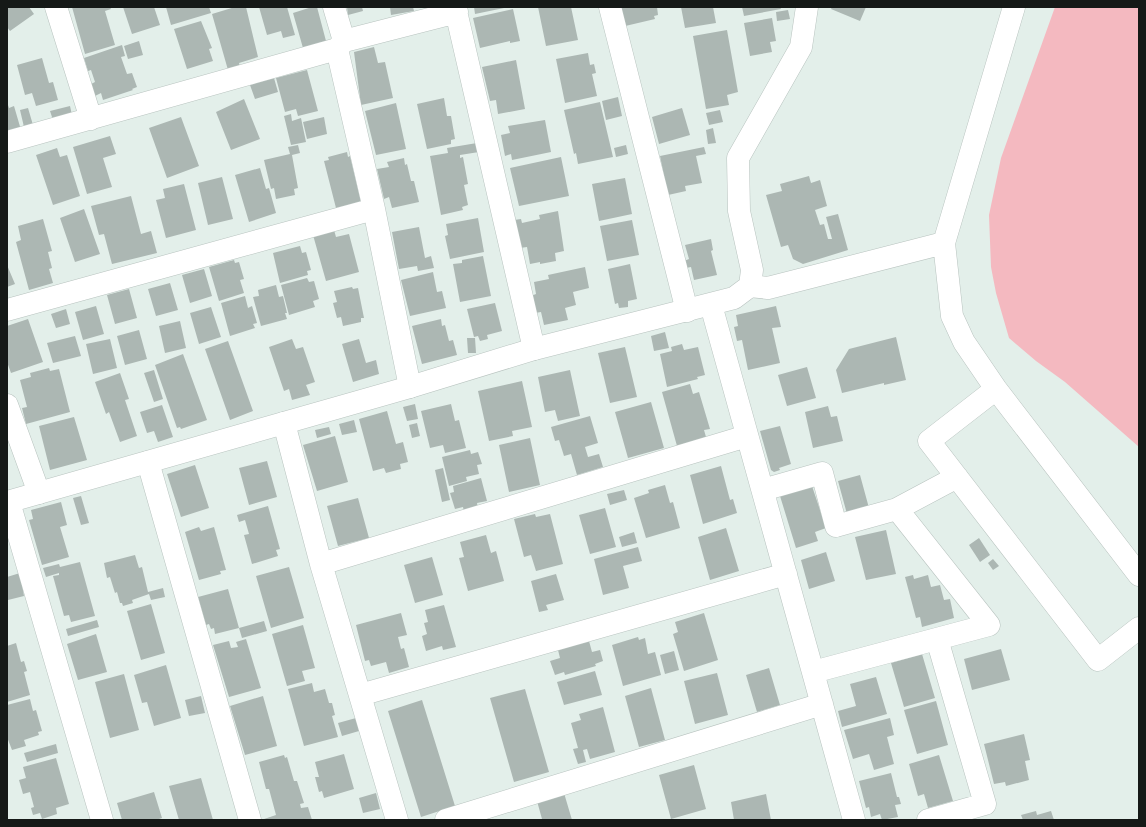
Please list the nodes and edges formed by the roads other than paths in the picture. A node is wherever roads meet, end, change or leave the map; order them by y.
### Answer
1 (56, 7) edge
2 (334, 7) edge
3 (610, 7) edge
4 (807, 7) edge
5 (1014, 7) edge
6 (456, 9) edge
7 (340, 45) junction
8 (91, 119) junction
9 (7, 142) edge
10 (374, 209) junction
11 (944, 243) junction
12 (750, 286) junction
13 (711, 304) junction
14 (7, 310) edge
15 (687, 311) junction
16 (534, 349) junction
17 (410, 387) junction
18 (996, 389) junction
19 (7, 405) edge
20 (284, 423) junction
21 (747, 436) junction
22 (148, 462) junction
23 (957, 477) junction
24 (762, 490) junction
25 (39, 493) junction
26 (8, 502) edge
27 (897, 509) junction
28 (321, 564) junction
29 (786, 574) junction
30 (1139, 576) edge
31 (1139, 628) edge
32 (937, 639) junction
33 (813, 672) junction
34 (360, 695) junction
35 (822, 704) junction
36 (102, 820) edge
37 (250, 820) edge
38 (397, 820) edge
39 (446, 820) edge
40 (854, 820) edge
41 (928, 820) edge

1 - 8 street
2 - 7 street
3 - 15 street
4 - 12 street
5 - 11 street
6 - 7 street
6 - 16 street
7 - 8 street
7 - 10 street
8 - 9 street
10 - 14 street
10 - 17 street
11 - 12 street
11 - 18 street
12 - 13 street
13 - 15 street
13 - 21 street
15 - 16 street
16 - 17 street
17 - 20 street
18 - 23 street
18 - 30 street
19 - 25 street
20 - 22 street
20 - 28 street
21 - 24 street
21 - 28 street
22 - 25 street
22 - 37 street
23 - 27 street
23 - 31 street
24 - 27 street
24 - 29 street
25 - 26 street
26 - 36 street
27 - 32 street
28 - 34 street
29 - 33 street
29 - 34 street
32 - 33 street
32 - 41 street
33 - 35 street
34 - 38 street
35 - 39 street
35 - 40 street

